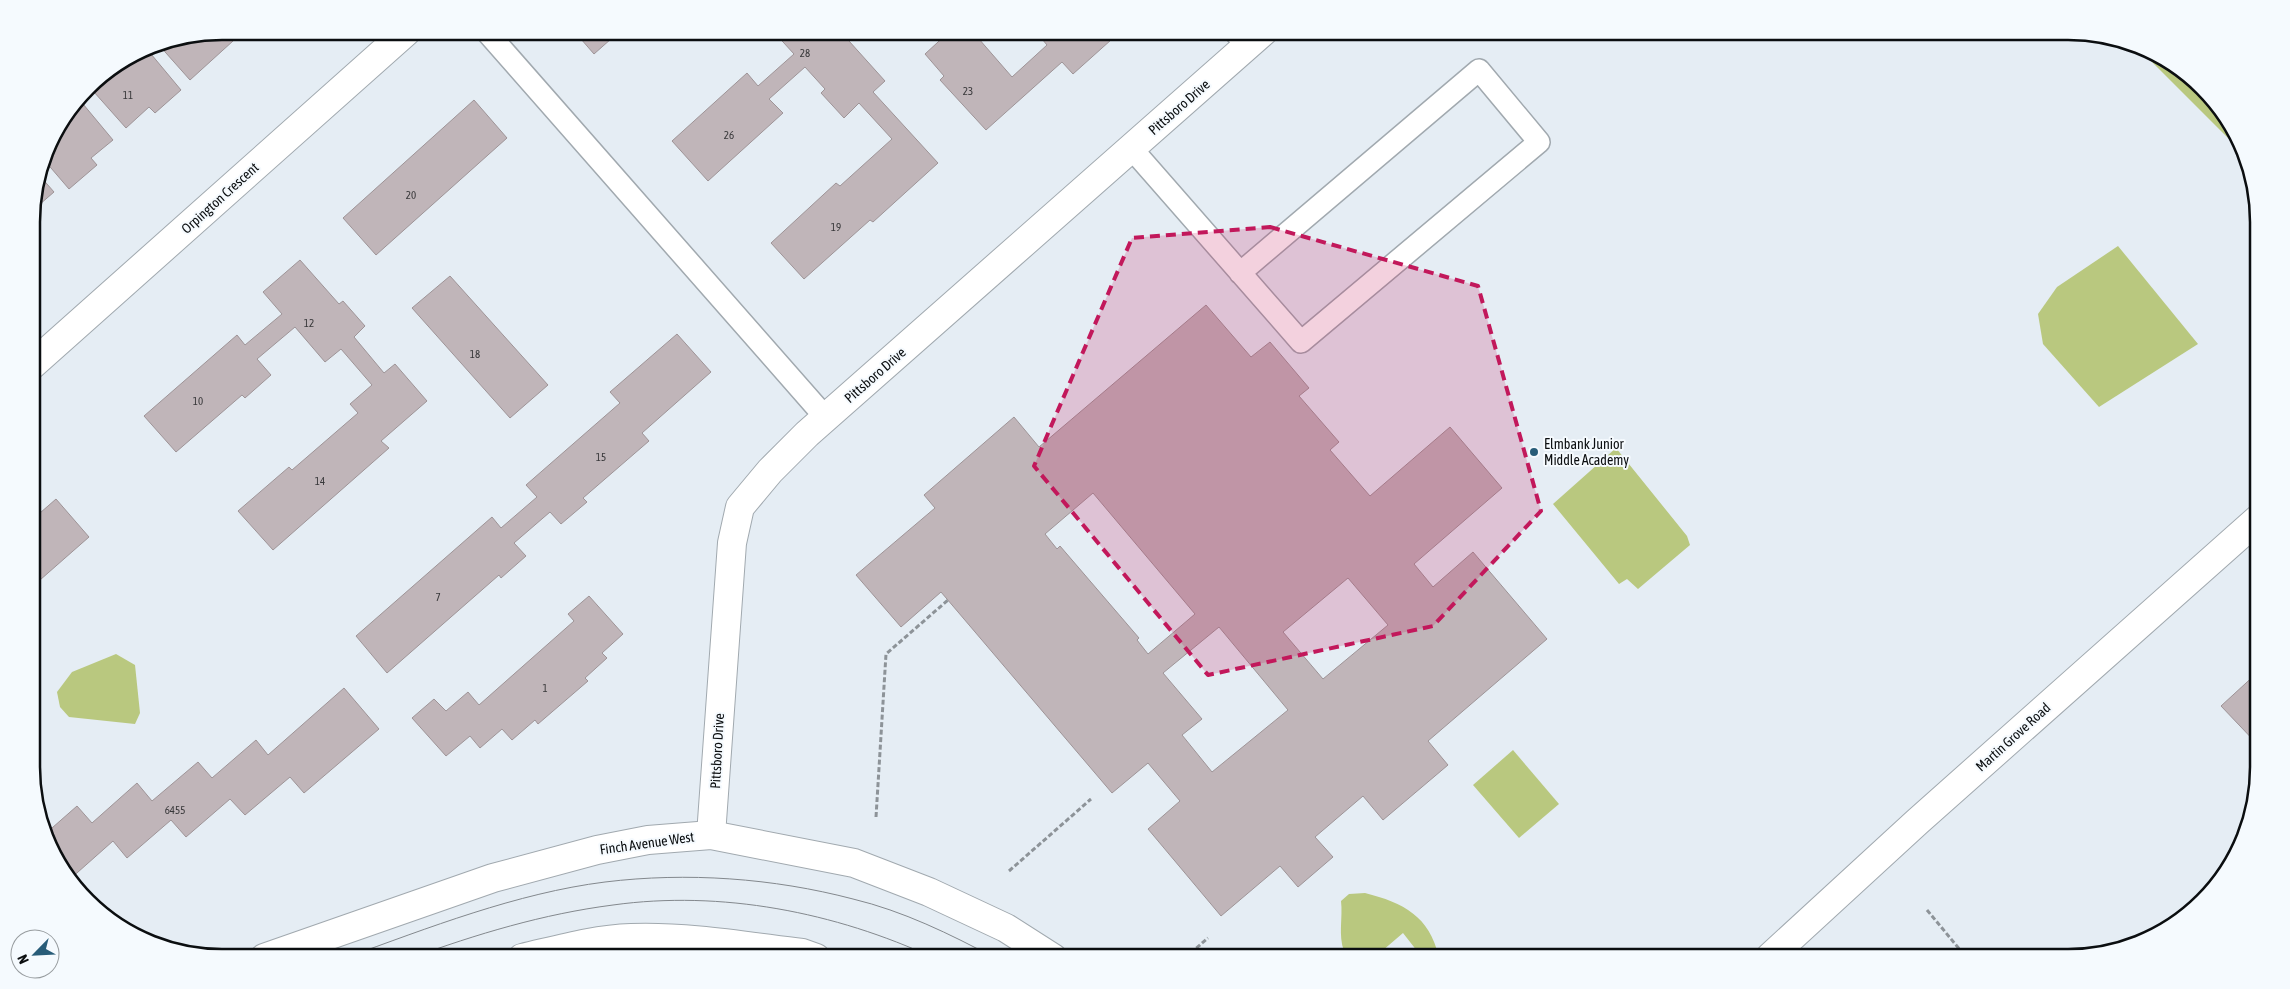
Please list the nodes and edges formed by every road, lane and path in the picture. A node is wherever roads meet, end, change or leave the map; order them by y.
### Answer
1 (397, 40) edge
2 (494, 40) edge
3 (1244, 40) edge
4 (1132, 149) junction
5 (1240, 273) junction
6 (40, 359) edge
7 (826, 418) junction
8 (2250, 527) edge
9 (948, 600) dead end
10 (1091, 799) dead end
11 (876, 817) dead end
12 (711, 835) junction
13 (1009, 871) dead end
14 (1927, 910) dead end
15 (1208, 938) dead end
16 (290, 949) edge
17 (562, 949) edge
18 (769, 949) edge
19 (1039, 949) edge
20 (1195, 949) edge
21 (1779, 949) edge
22 (1959, 949) edge

1 - 6 main road, Orpington Crescent
2 - 7 lane
3 - 4 main road, Pittsboro Drive
4 - 5 lane
4 - 7 main road, Pittsboro Drive
5 - 5 lane
7 - 12 main road, Pittsboro Drive
8 - 21 main road, Martin Grove Road
9 - 11 path
10 - 13 path
12 - 16 main road, Finch Avenue West
12 - 19 main road, Finch Avenue West
14 - 22 path
15 - 20 path
17 - 18 main road

